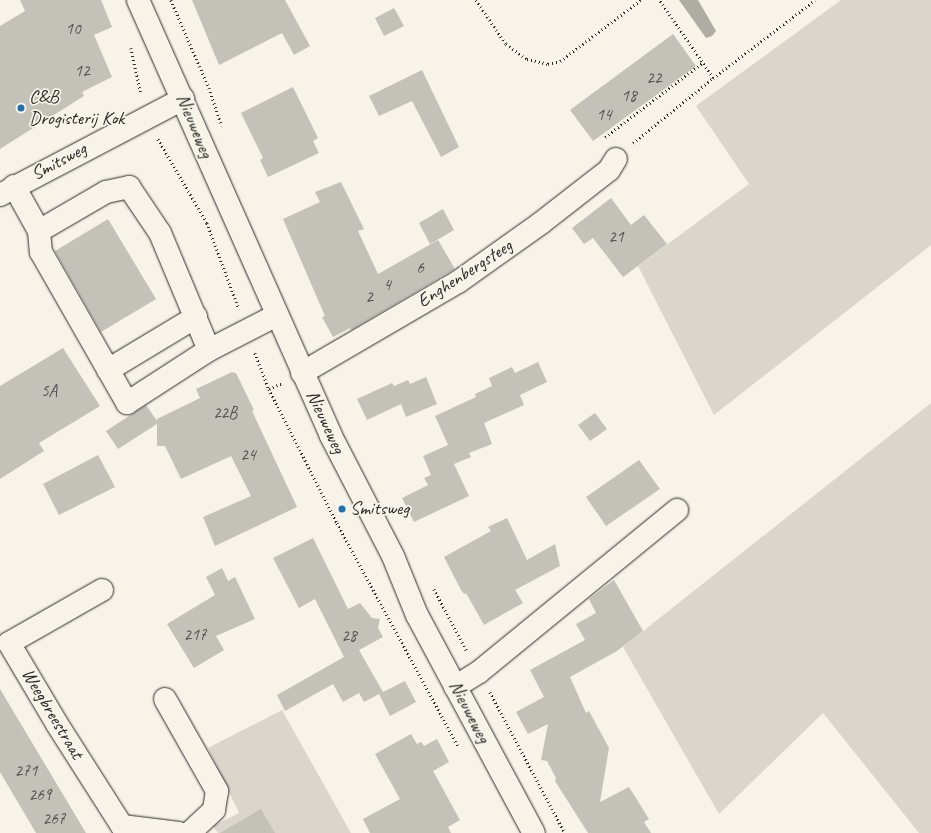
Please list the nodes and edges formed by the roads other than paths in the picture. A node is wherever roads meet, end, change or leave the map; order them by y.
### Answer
1 (138, 0) edge
2 (183, 99) junction
3 (613, 165) road end
4 (7, 190) edge
5 (39, 231) junction
6 (277, 315) junction
7 (196, 317) junction
8 (209, 350) junction
9 (108, 370) junction
10 (302, 373) junction
11 (677, 510) dead end
12 (102, 590) dead end
13 (456, 687) junction
14 (165, 698) dead end
15 (179, 833) edge
16 (189, 833) edge
17 (534, 833) edge

1 - 2 street, Nieuweweg
2 - 4 street, Smitsweg
2 - 6 street, Nieuweweg
3 - 10 street, Enghenbergsteeg
4 - 5 street
5 - 7 street
5 - 9 street
6 - 8 street
6 - 10 street, Nieuweweg
7 - 8 street
7 - 9 street
8 - 9 street
10 - 13 street, Nieuweweg
11 - 13 street
12 - 15 street, Weegbreestraat
13 - 17 street, Nieuweweg
14 - 16 street

